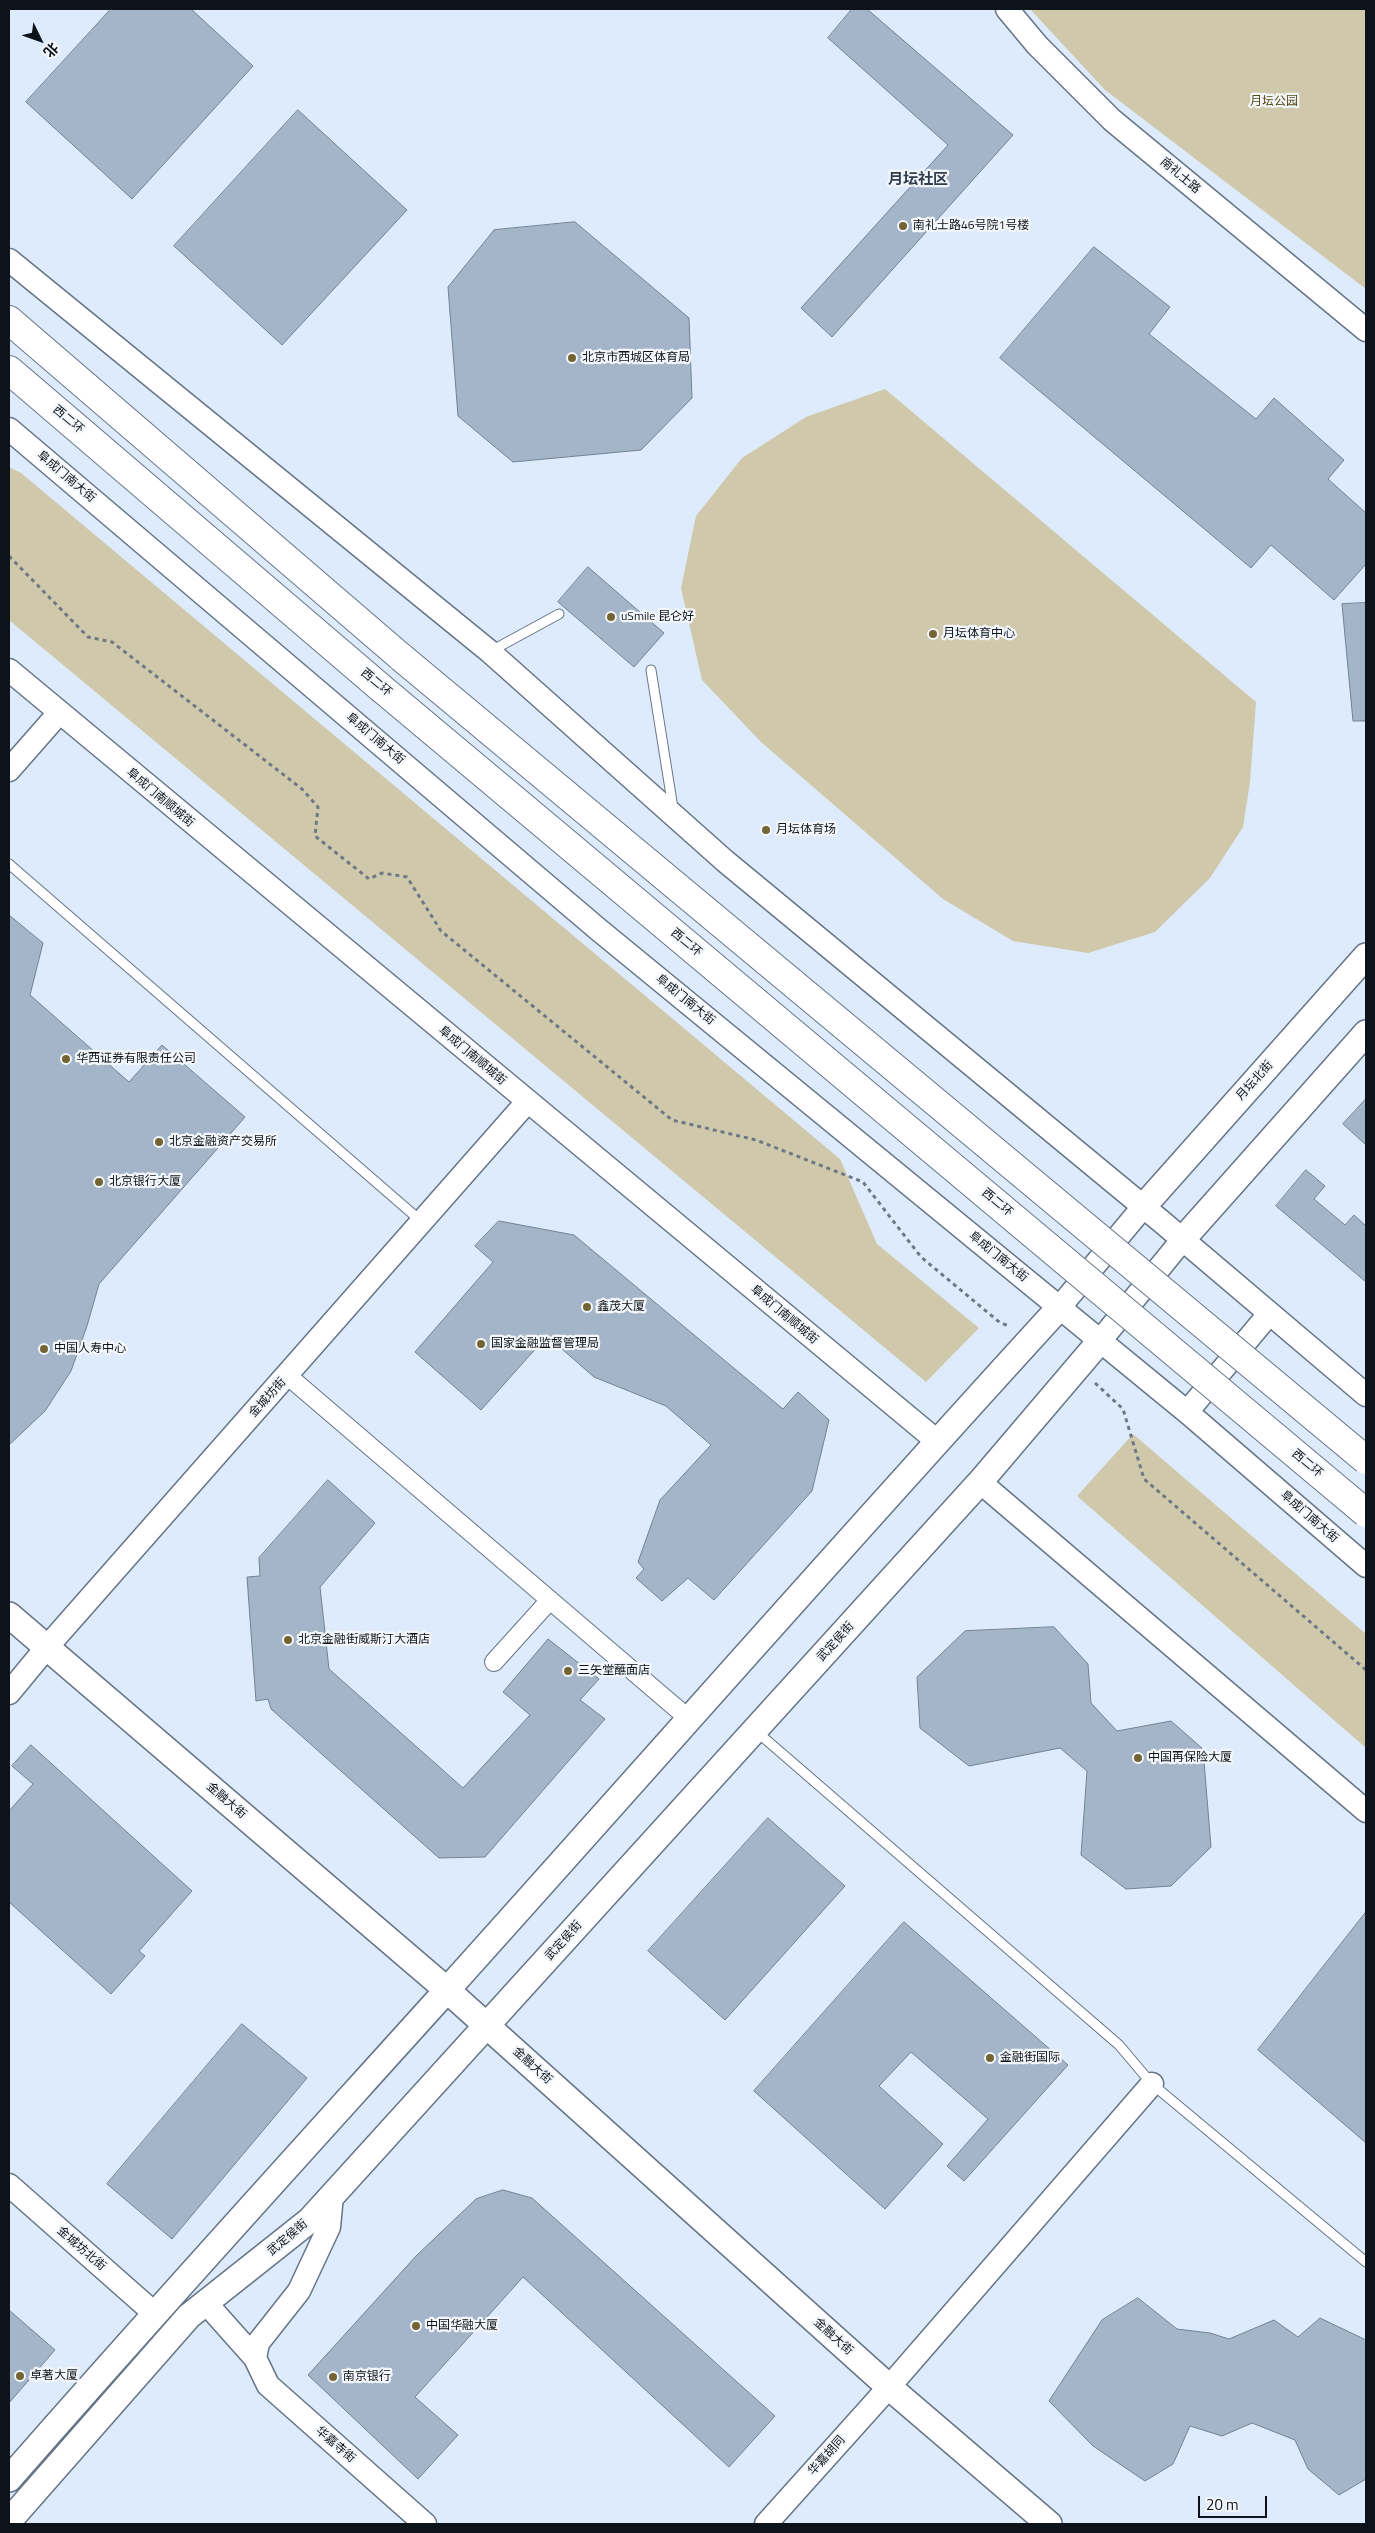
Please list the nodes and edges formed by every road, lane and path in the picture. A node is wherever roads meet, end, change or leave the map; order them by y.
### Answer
1 (1006, 9) edge
2 (9, 260) edge
3 (9, 320) edge
4 (1366, 330) edge
5 (9, 370) edge
6 (9, 428) edge
7 (9, 556) edge
8 (559, 614) dead end
9 (489, 651) junction
10 (9, 670) edge
11 (651, 670) dead end
12 (59, 713) junction
13 (9, 770) edge
14 (674, 816) junction
15 (9, 864) edge
16 (1366, 956) edge
17 (1366, 1033) edge
18 (528, 1102) junction
19 (1143, 1206) junction
20 (422, 1222) junction
21 (1183, 1240) junction
22 (1060, 1308) junction
23 (1269, 1314) junction
24 (1032, 1337) junction
25 (1100, 1341) junction
26 (1078, 1367) junction
27 (288, 1376) junction
28 (1366, 1395) edge
29 (1187, 1412) junction
30 (937, 1441) junction
31 (1366, 1460) edge
32 (980, 1482) junction
33 (1366, 1513) edge
34 (1366, 1566) edge
35 (550, 1600) junction
36 (9, 1615) edge
37 (47, 1647) junction
38 (494, 1662) dead end
39 (1366, 1670) edge
40 (9, 1694) edge
41 (688, 1719) junction
42 (756, 1730) junction
43 (1366, 1811) edge
44 (447, 1990) junction
45 (486, 2025) junction
46 (1152, 2084) junction
47 (9, 2184) edge
48 (332, 2195) junction
49 (1366, 2262) edge
50 (206, 2302) junction
51 (154, 2313) junction
52 (255, 2358) junction
53 (889, 2387) junction
54 (9, 2479) edge
55 (9, 2521) edge
56 (425, 2524) edge
57 (766, 2524) edge
58 (1049, 2524) edge

1 - 4 street, 南礼士路
2 - 9 street
3 - 31 highway, bridge
5 - 33 highway, 西二环, bridge
6 - 22 street, 阜成门南大街
7 - 24 path
8 - 9 lane
9 - 14 street
10 - 12 street, 阜成门南顺城街
11 - 14 lane
12 - 13 street
12 - 18 street, 阜成门南顺城街
14 - 19 street
15 - 20 lane
16 - 19 main road, 月坛北街
17 - 21 main road
18 - 20 street, 金城坊街
18 - 30 street, 阜成门南顺城街
19 - 21 street
19 - 22 street
20 - 27 street, 金城坊街
21 - 23 street
21 - 25 street
22 - 24 main road
22 - 25 street, 阜成门南大街
23 - 28 street
23 - 29 street
24 - 30 main road
25 - 26 main road, 武定侯街
25 - 29 street, 阜成门南大街
26 - 32 main road, 武定侯街
26 - 39 path
27 - 35 street
27 - 37 street, 金城坊街
29 - 34 street, 阜成门南大街
30 - 41 main road
32 - 42 main road, 武定侯街
32 - 43 street
35 - 38 street
35 - 41 street
36 - 37 main road, 金融大街
37 - 40 street, 金城坊街
37 - 44 main road, 金融大街
41 - 44 main road
42 - 45 main road, 武定侯街
42 - 46 lane
44 - 45 main road, 金融大街
44 - 51 main road
45 - 48 main road, 武定侯街
45 - 53 main road, 金融大街
46 - 49 lane
46 - 53 street, 华嘉胡同
47 - 51 street, 金城坊北街
48 - 50 main road, 武定侯街
48 - 52 street
50 - 52 street, 华嘉寺街
50 - 55 main road, 武定侯街
51 - 54 main road
52 - 56 street, 华嘉寺街
53 - 57 street, 华嘉胡同
53 - 58 main road, 金融大街

